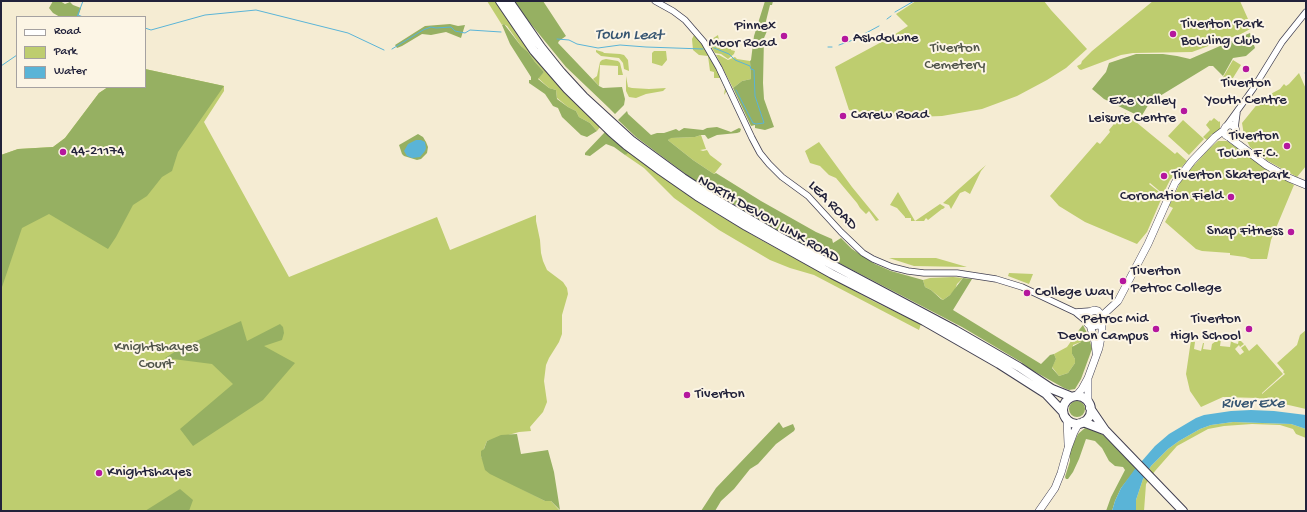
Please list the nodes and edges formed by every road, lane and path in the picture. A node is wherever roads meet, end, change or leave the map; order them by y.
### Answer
1 (500, 1) edge
2 (509, 1) edge
3 (655, 1) edge
4 (1306, 12) edge
5 (1229, 132) junction
6 (1306, 185) edge
7 (1122, 291) junction
8 (1092, 311) junction
9 (1075, 312) junction
10 (1102, 319) junction
11 (1088, 324) junction
12 (1096, 354) junction
13 (1088, 378) junction
14 (1074, 397) junction
15 (1089, 405) junction
16 (1065, 416) junction
17 (1081, 422) junction
18 (1105, 430) junction
19 (1068, 448) junction
20 (1039, 511) edge
21 (1183, 511) edge

1 - 16 highway, NORTH DEVON LINK ROAD
2 - 14 highway, NORTH DEVON LINK ROAD
3 - 9 street, LEA ROAD
4 - 5 street
5 - 6 main road
5 - 7 main road
7 - 8 main road
7 - 10 main road
8 - 9 street, LEA ROAD
8 - 10 main road
8 - 11 main road
9 - 11 street, LEA ROAD
10 - 11 main road
10 - 12 main road
11 - 12 main road
12 - 13 main road
13 - 14 main road
13 - 15 main road
14 - 15 highway
14 - 16 highway
15 - 17 highway
15 - 18 highway
16 - 17 highway
16 - 19 main road
17 - 18 highway
17 - 19 main road
18 - 21 highway
19 - 20 main road

